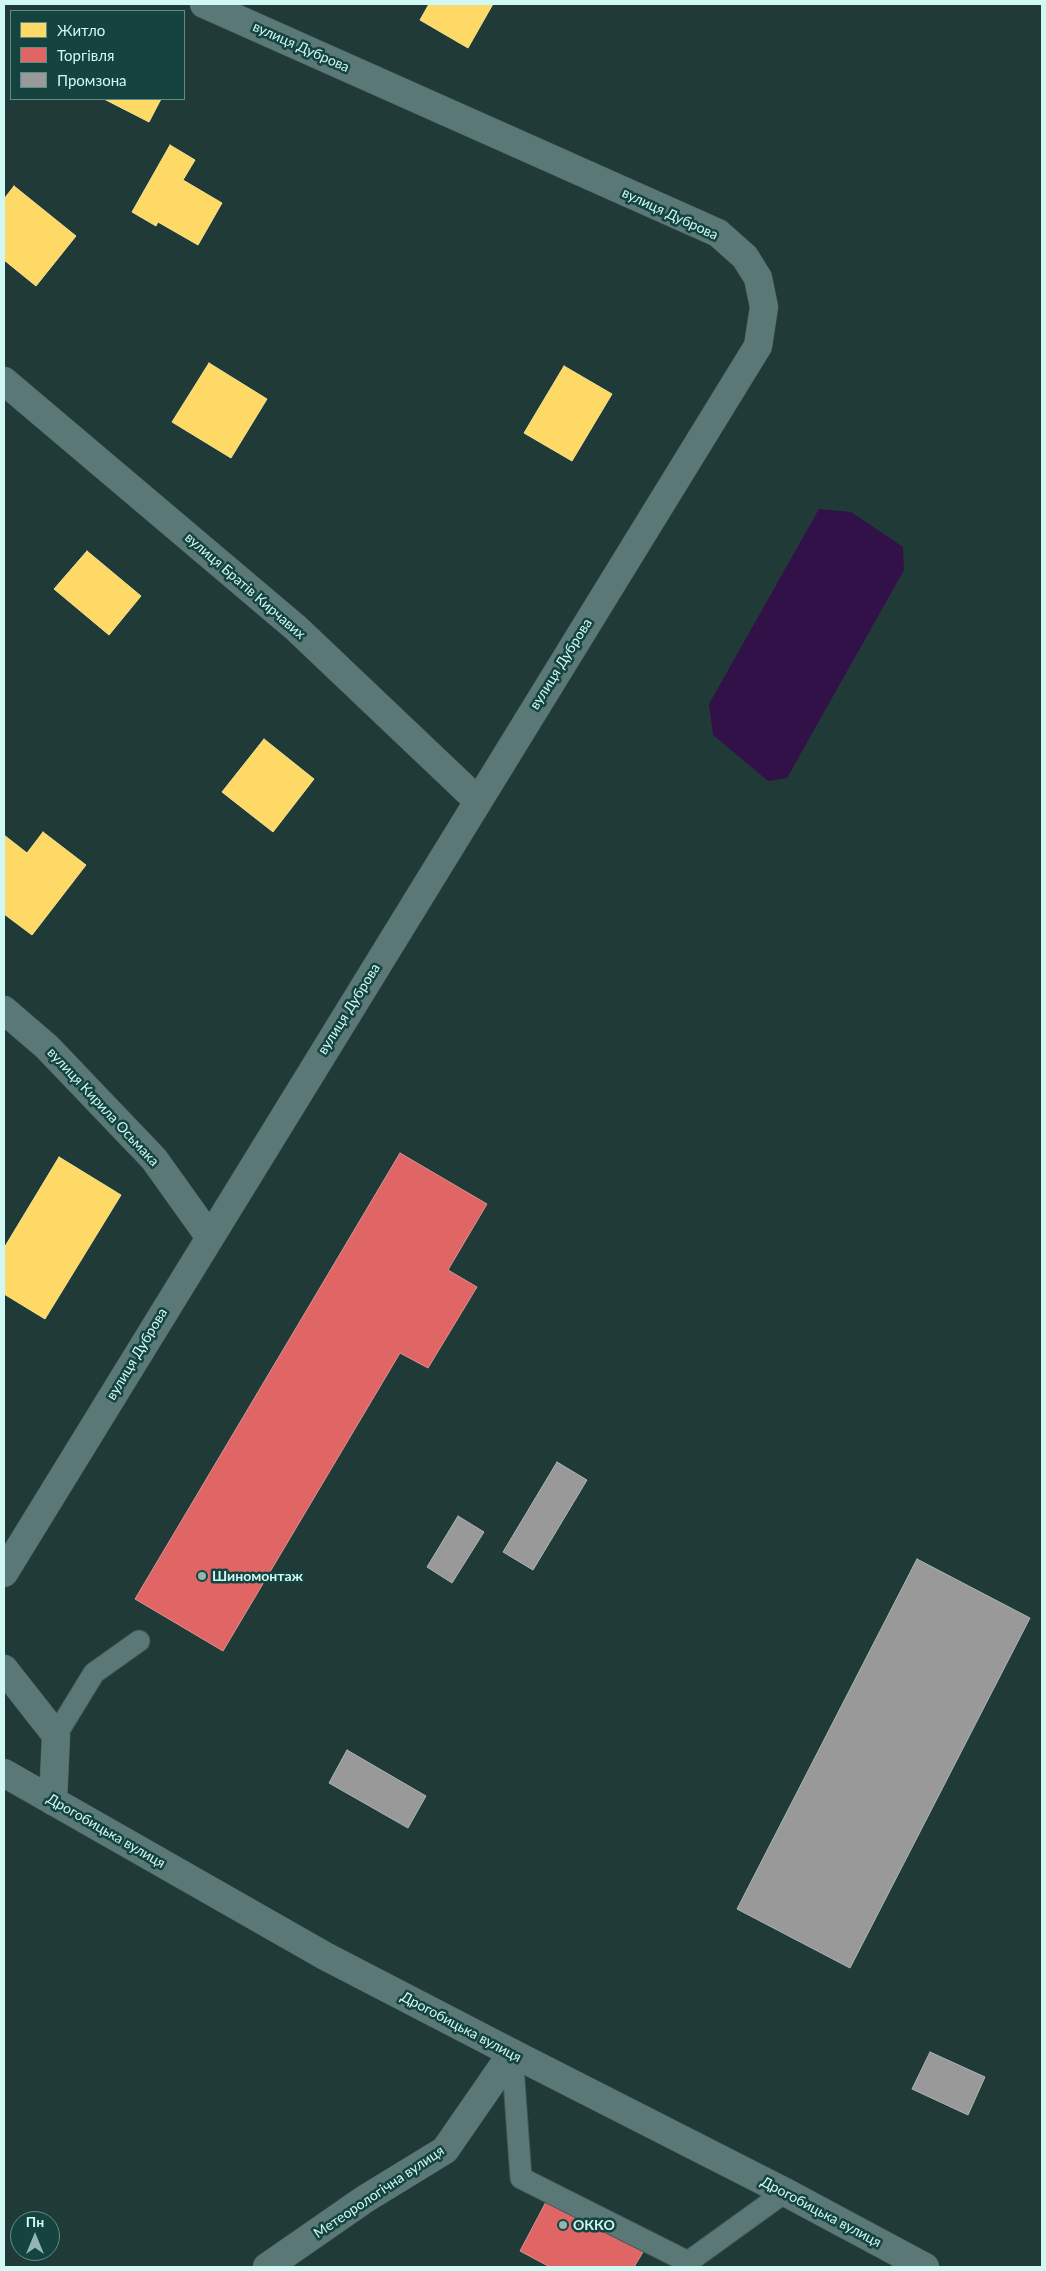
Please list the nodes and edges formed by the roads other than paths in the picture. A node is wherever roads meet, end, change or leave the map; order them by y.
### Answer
1 (204, 4) edge
2 (4, 381) edge
3 (477, 800) junction
4 (4, 1010) edge
5 (209, 1236) junction
6 (4, 1573) edge
7 (139, 1641) dead end
8 (4, 1669) edge
9 (56, 1735) junction
10 (4, 1773) edge
11 (53, 1801) junction
12 (512, 2054) junction
13 (785, 2192) junction
14 (267, 2267) edge
15 (925, 2267) edge

1 - 3 street, вулиця Дуброва
2 - 3 street, вулиця Братів Кирчавих
3 - 5 street, вулиця Дуброва
4 - 5 street, вулиця Кирила Осьмака
5 - 6 street, вулиця Дуброва
7 - 9 lane
8 - 9 street
9 - 11 street
10 - 11 street, Дрогобицька вулиця
11 - 12 street, Дрогобицька вулиця
12 - 13 street, Дрогобицька вулиця
12 - 13 lane
12 - 14 street, Метеорологічна вулиця
13 - 15 street, Дрогобицька вулиця

